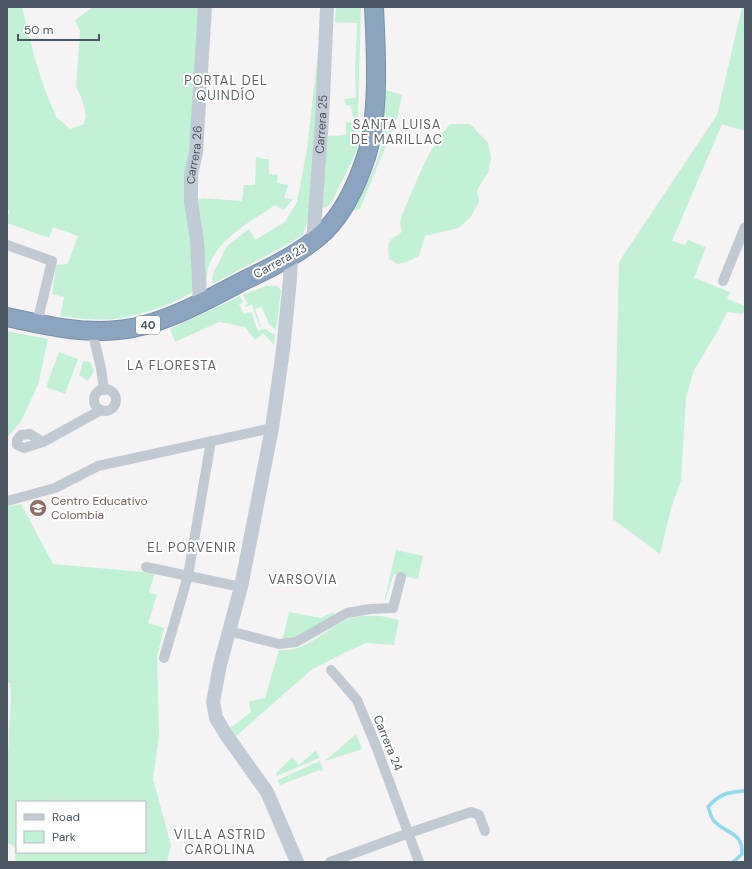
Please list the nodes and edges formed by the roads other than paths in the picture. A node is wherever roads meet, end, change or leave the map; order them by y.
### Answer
1 (205, 7) edge
2 (326, 7) edge
3 (374, 7) edge
4 (745, 227) edge
5 (313, 242) junction
6 (7, 245) edge
7 (291, 256) junction
8 (723, 282) dead end
9 (200, 303) junction
10 (7, 317) edge
11 (37, 324) junction
12 (92, 331) junction
13 (104, 390) junction
14 (101, 410) junction
15 (272, 428) junction
16 (211, 441) junction
17 (43, 442) dead end
18 (7, 501) edge
19 (146, 567) dead end
20 (188, 576) junction
21 (401, 577) dead end
22 (241, 587) junction
23 (228, 630) junction
24 (164, 658) dead end
25 (331, 670) dead end
26 (485, 831) dead end
27 (409, 833) junction
28 (297, 862) edge
29 (330, 862) edge
30 (420, 862) edge

1 - 9 street, Carrera 26
2 - 5 street, Carrera 25
3 - 5 highway, Carrera 23 / 40
4 - 8 street
5 - 7 highway, Carrera 23 / 40
6 - 11 street
7 - 9 highway, Carrera 23 / 40
7 - 15 street
9 - 12 highway, Carrera 23 / 40
10 - 11 highway, Carrera 23 / 40
11 - 12 highway, Carrera 23 / 40
12 - 13 street
13 - 14 street
13 - 14 street
14 - 17 street
15 - 16 street
15 - 22 street
16 - 18 street
16 - 20 street
19 - 20 street
20 - 22 street
20 - 24 street
21 - 23 street
22 - 23 street
23 - 28 street
25 - 27 street, Carrera 24
26 - 27 street
27 - 29 street
27 - 30 street, Carrera 24

